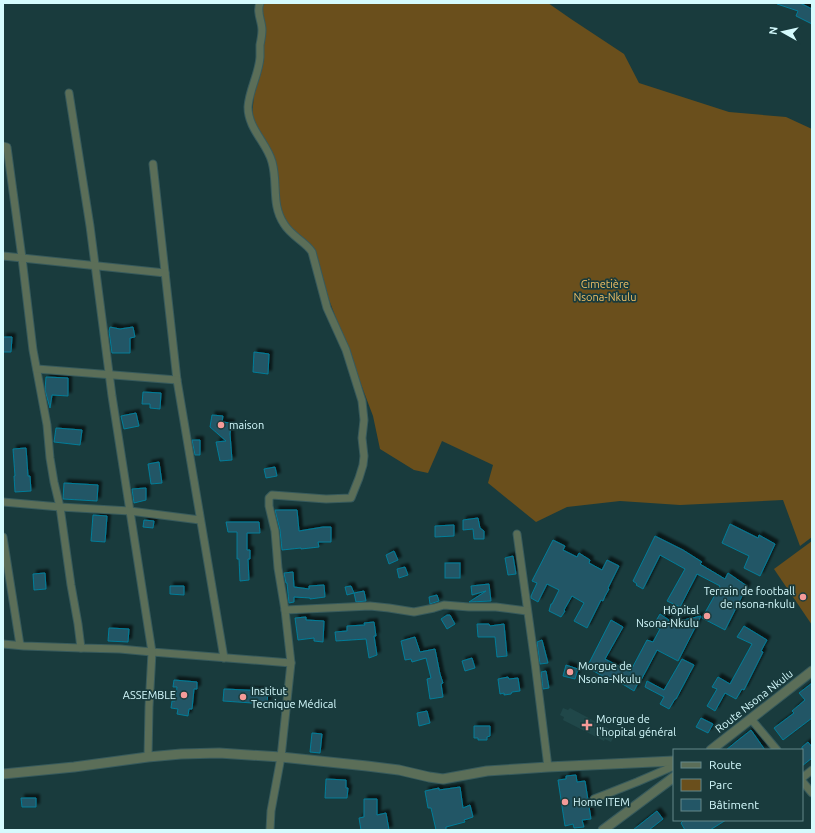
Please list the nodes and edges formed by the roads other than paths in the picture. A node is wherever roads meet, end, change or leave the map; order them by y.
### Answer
1 (260, 3) edge
2 (68, 93) dead end
3 (3, 146) edge
4 (153, 164) dead end
5 (3, 256) edge
6 (22, 258) junction
7 (95, 266) junction
8 (165, 273) junction
9 (37, 369) junction
10 (110, 375) junction
11 (177, 380) junction
12 (3, 502) edge
13 (60, 508) junction
14 (130, 511) junction
15 (200, 520) junction
16 (516, 534) dead end
17 (3, 537) edge
18 (285, 610) junction
19 (527, 611) junction
20 (3, 644) edge
21 (20, 646) junction
22 (81, 648) junction
23 (152, 652) junction
24 (224, 658) junction
25 (291, 663) junction
26 (812, 672) edge
27 (751, 719) junction
28 (712, 749) edge
29 (776, 749) edge
30 (148, 757) junction
31 (281, 757) junction
32 (673, 761) edge
33 (548, 766) junction
34 (673, 766) edge
35 (812, 770) edge
36 (3, 774) edge
37 (803, 777) edge
38 (673, 779) edge
39 (803, 782) edge
40 (812, 793) edge
41 (594, 799) dead end
42 (270, 830) edge
43 (602, 830) edge

1 - 18 street
2 - 7 street
3 - 6 street
4 - 8 street
5 - 6 street
6 - 7 street
6 - 9 street
7 - 8 street
7 - 10 street
8 - 11 street
9 - 10 street
9 - 13 street
10 - 11 street
10 - 14 street
11 - 15 street
12 - 13 street
13 - 14 street
13 - 22 street
14 - 15 street
14 - 23 street
15 - 24 street
16 - 19 street
17 - 21 street
18 - 19 street
18 - 25 street
19 - 33 street
20 - 21 street
21 - 22 street
22 - 23 street
23 - 24 street
23 - 30 street
24 - 25 street
25 - 31 street
26 - 27 street, Route Nsona Nkulu
27 - 28 street, Route Nsona Nkulu
27 - 29 street
30 - 31 street
30 - 36 street
31 - 33 street
31 - 42 street
32 - 33 street
34 - 41 street
35 - 37 street
38 - 43 street
39 - 40 street

